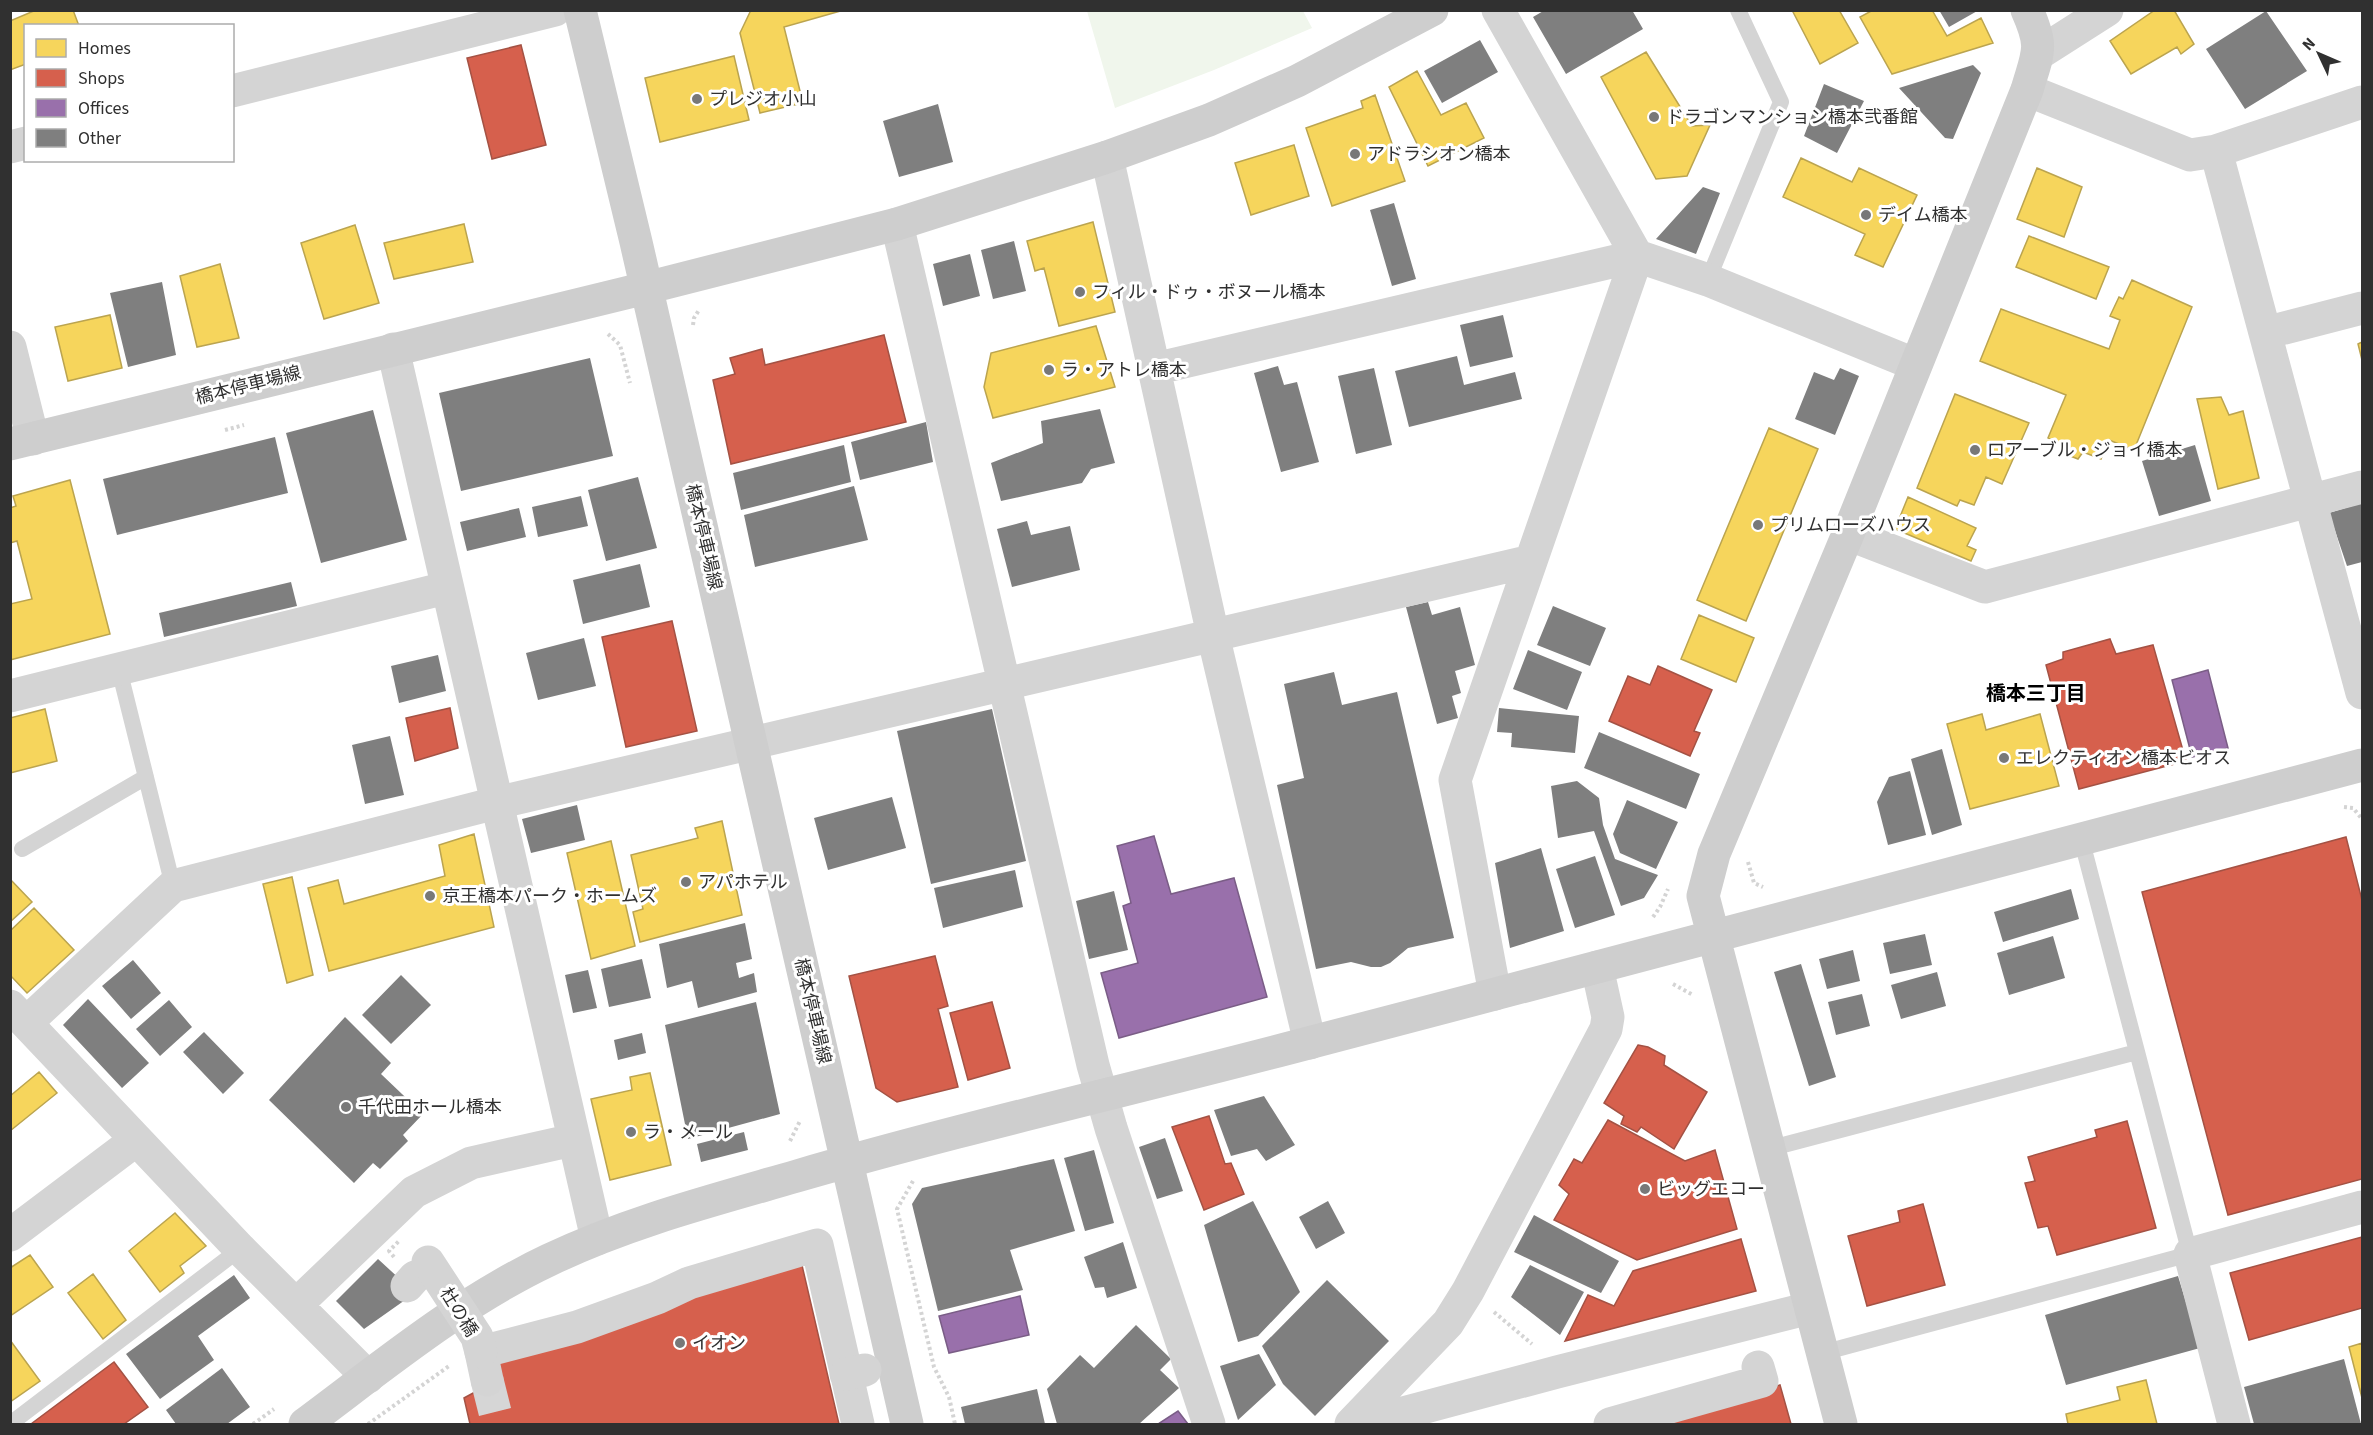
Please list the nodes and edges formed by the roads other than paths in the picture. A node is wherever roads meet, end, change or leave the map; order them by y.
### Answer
1 (555, 10) edge
2 (580, 10) edge
3 (1432, 10) edge
4 (1498, 10) edge
5 (1738, 10) edge
6 (2027, 10) edge
7 (2107, 10) edge
8 (2038, 54) junction
9 (234, 90) edge
10 (2027, 90) junction
11 (2362, 102) edge
12 (2216, 151) junction
13 (1107, 157) junction
14 (897, 224) junction
15 (1637, 256) junction
16 (1708, 280) junction
17 (646, 288) junction
18 (2362, 308) edge
19 (2265, 333) junction
20 (10, 347) edge
21 (393, 349) junction
22 (1914, 364) junction
23 (1154, 369) junction
24 (22, 441) edge
25 (2362, 487) edge
26 (2311, 501) junction
27 (1848, 534) junction
28 (1531, 561) junction
29 (446, 588) junction
30 (1213, 635) junction
31 (119, 669) junction
32 (1005, 684) junction
33 (2362, 693) edge
34 (10, 696) edge
35 (751, 744) junction
36 (2362, 765) edge
37 (146, 777) junction
38 (496, 803) junction
39 (2081, 838) junction
40 (22, 849) dead end
41 (173, 886) junction
42 (1712, 937) junction
43 (1597, 967) junction
44 (1495, 994) junction
45 (16, 1022) edge
46 (1310, 1043) junction
47 (2137, 1052) junction
48 (1102, 1095) junction
49 (136, 1140) junction
50 (573, 1140) junction
51 (1768, 1149) junction
52 (847, 1161) junction
53 (2362, 1208) edge
54 (10, 1235) edge
55 (597, 1239) junction
56 (240, 1249) junction
57 (2190, 1254) junction
58 (421, 1270) dead end
59 (297, 1304) junction
60 (1810, 1308) junction
61 (1822, 1353) junction
62 (1758, 1367) dead end
63 (368, 1377) junction
64 (10, 1424) edge
65 (305, 1425) edge
66 (858, 1425) edge
67 (907, 1425) edge
68 (1209, 1425) edge
69 (1351, 1425) edge
70 (1362, 1425) edge
71 (1610, 1425) edge
72 (1841, 1425) edge
73 (2234, 1425) edge

1 - 9 street
2 - 17 street
3 - 13 street
4 - 15 street
5 - 16 lane
6 - 8 street
7 - 8 street
8 - 10 street
10 - 12 street
10 - 22 street
11 - 12 street
12 - 19 street
13 - 14 street
13 - 23 street
14 - 17 street
14 - 32 street
15 - 16 street
15 - 23 street
15 - 28 street
16 - 22 street
17 - 21 street, 橋本停車場線
17 - 35 street, 橋本停車場線
18 - 19 street
19 - 26 street
20 - 24 street
21 - 24 street, 橋本停車場線
21 - 29 street
22 - 27 street
23 - 30 street
25 - 26 street
26 - 27 street
26 - 33 street
27 - 42 street
28 - 30 street
28 - 44 street
29 - 31 street
29 - 38 street
30 - 32 street
30 - 46 street
31 - 34 street
31 - 37 lane
32 - 35 street
32 - 48 street
35 - 38 street
35 - 52 street, 橋本停車場線
36 - 39 street
37 - 40 lane
37 - 41 lane
38 - 41 street
38 - 50 street
39 - 42 street
39 - 47 lane
41 - 45 street
42 - 43 street
42 - 51 street
43 - 44 street
43 - 69 street
44 - 46 street
45 - 49 street
46 - 48 street
47 - 51 lane
47 - 57 lane
48 - 52 street
48 - 68 street
49 - 54 street
49 - 56 street
50 - 55 street
50 - 59 street
51 - 60 street
52 - 55 street
52 - 67 street, 橋本停車場線
53 - 57 street
55 - 63 street
56 - 59 street
56 - 64 lane
57 - 61 lane
57 - 73 street
58 - 66 street, 杜の橋, bridge
59 - 63 street
60 - 61 street
60 - 70 street
61 - 72 street
62 - 71 street
63 - 65 street

